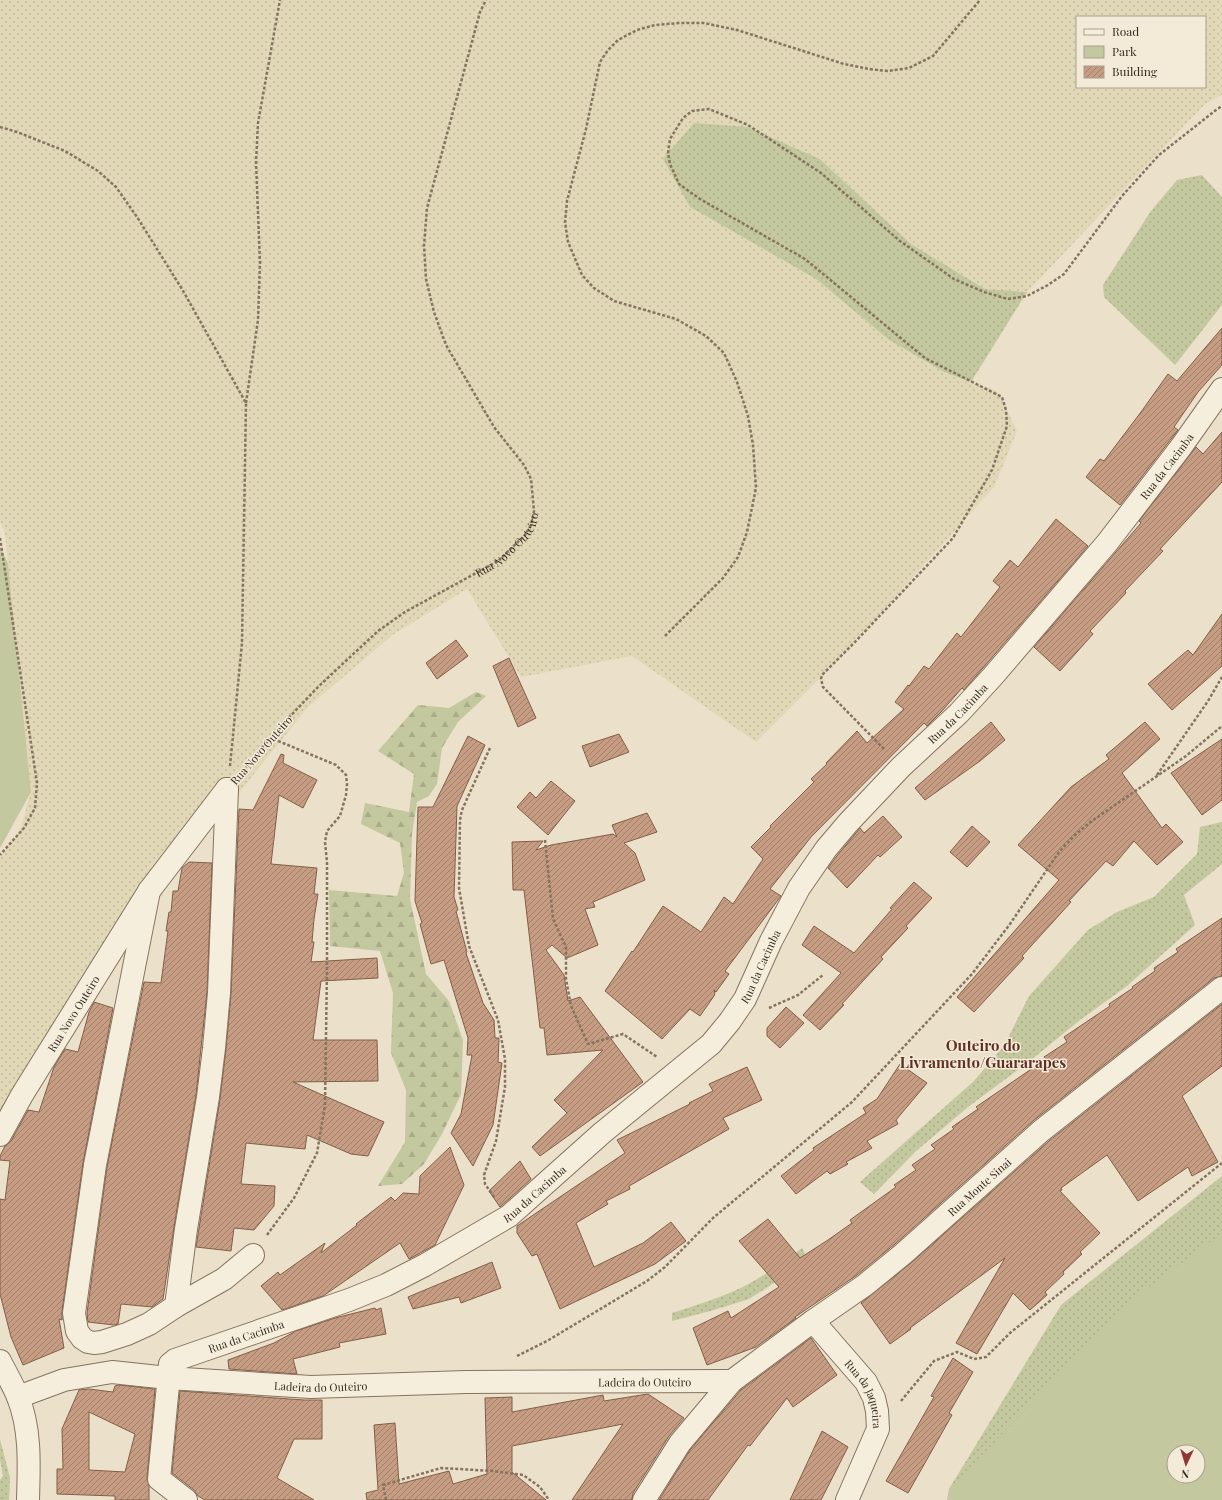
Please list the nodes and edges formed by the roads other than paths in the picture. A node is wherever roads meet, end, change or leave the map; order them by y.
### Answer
1 (1222, 389) edge
2 (149, 891) junction
3 (1222, 988) edge
4 (0, 1135) edge
5 (253, 1255) road end
6 (176, 1306) junction
7 (813, 1321) junction
8 (0, 1361) edge
9 (168, 1378) junction
10 (732, 1381) junction
11 (18, 1397) junction
12 (28, 1500) edge
13 (186, 1500) edge
14 (644, 1500) edge
15 (848, 1500) edge

1 - 9 street, Rua da Cacimba
2 - 4 street, Rua Novo Outeiro
2 - 6 street
2 - 6 street, Rua Novo Outeiro
3 - 7 street, Rua Monte Sinai
5 - 6 street
7 - 10 street, Rua Monte Sinai
7 - 15 street, Rua da Jaqueira
8 - 11 street
9 - 10 street, Ladeira do Outeiro
9 - 11 street, Ladeira do Outeiro
9 - 13 street, Rua da Cacimba
10 - 14 street, Rua Monte Sinai
11 - 12 street

